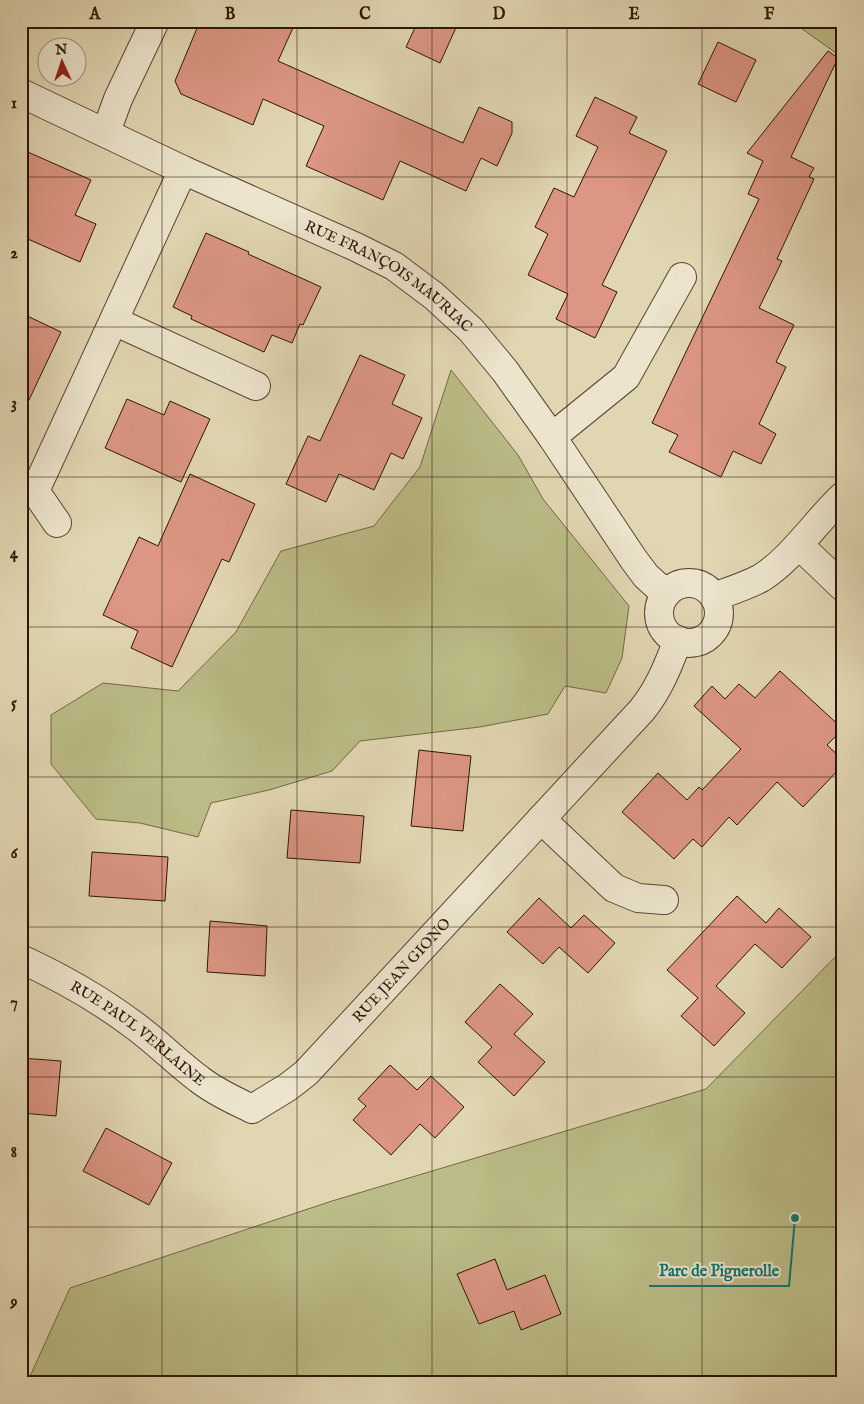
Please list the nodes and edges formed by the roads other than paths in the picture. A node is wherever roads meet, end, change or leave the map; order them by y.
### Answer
1 (154, 21) edge
2 (21, 93) edge
3 (106, 132) junction
4 (184, 170) junction
5 (682, 277) dead end
6 (114, 320) junction
7 (256, 386) dead end
8 (552, 437) junction
9 (843, 496) edge
10 (57, 524) dead end
11 (798, 545) junction
12 (843, 587) edge
13 (666, 594) junction
14 (714, 597) junction
15 (678, 640) junction
16 (541, 819) junction
17 (664, 900) dead end
18 (21, 959) edge
19 (252, 1109) joint

1 - 3 street
2 - 3 street, RUE FRANÇOIS MAURIAC
3 - 4 street, RUE FRANÇOIS MAURIAC
4 - 6 street
4 - 8 street, RUE FRANÇOIS MAURIAC
5 - 8 street
6 - 7 street
6 - 10 street
8 - 13 street, RUE FRANÇOIS MAURIAC
9 - 11 street
11 - 12 street
11 - 14 street
13 - 14 street
13 - 15 street
14 - 15 street
15 - 16 street, RUE JEAN GIONO
16 - 17 street
16 - 19 street, RUE JEAN GIONO
18 - 19 street, RUE PAUL VERLAINE

